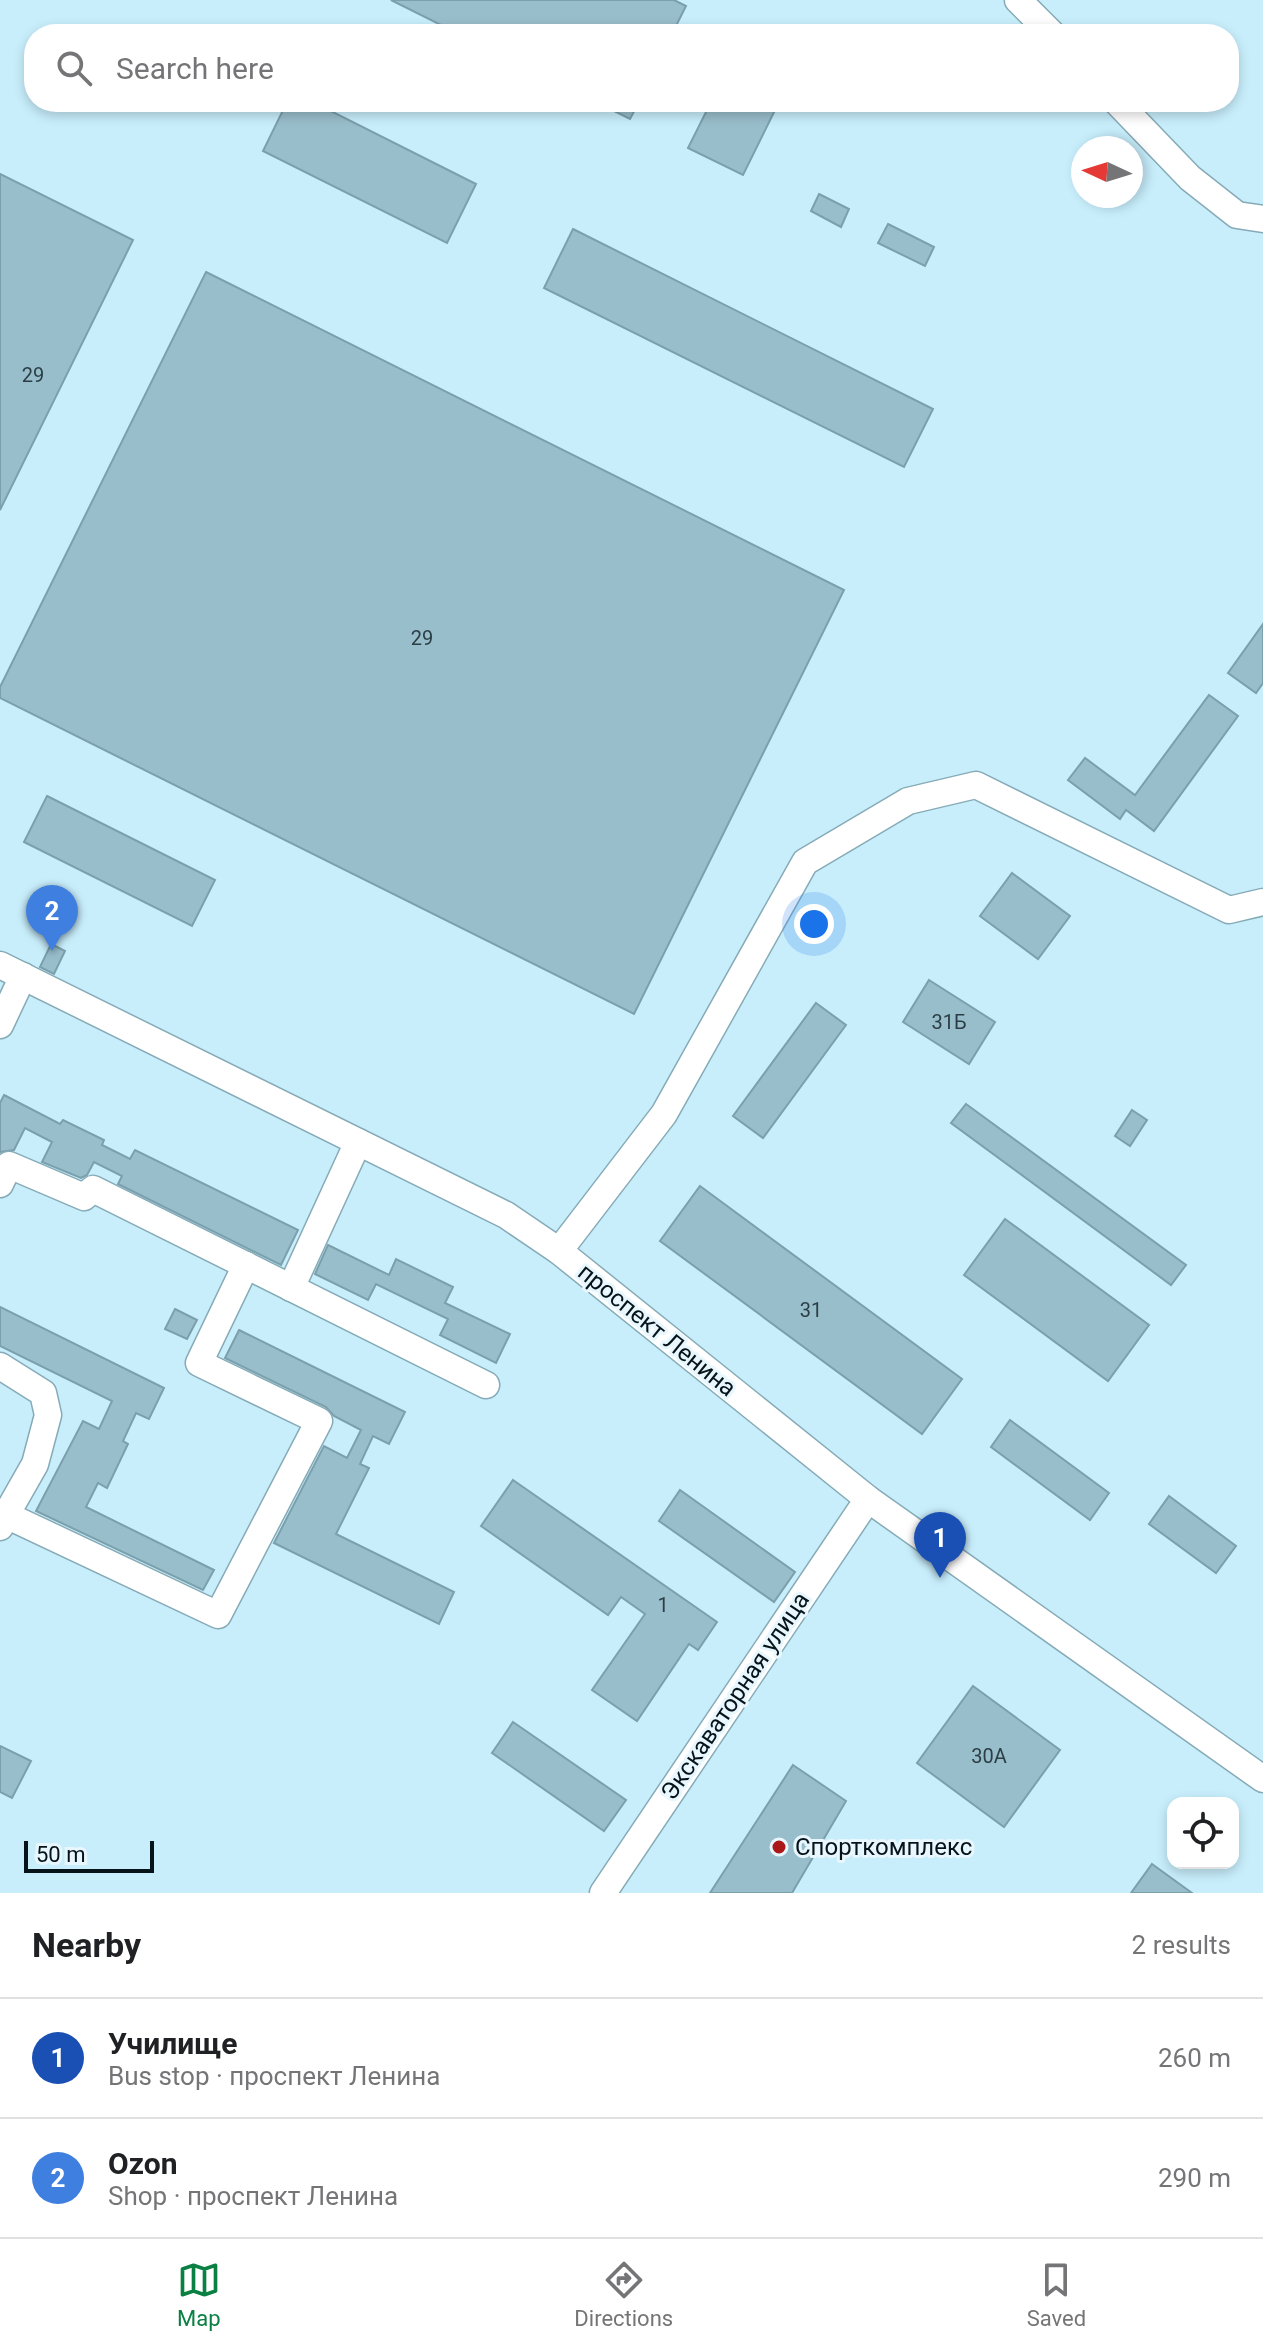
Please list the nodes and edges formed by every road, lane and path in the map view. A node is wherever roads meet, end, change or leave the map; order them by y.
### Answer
1 (1018, 0) edge
2 (1042, 24) edge
3 (1127, 112) edge
4 (1263, 219) edge
5 (1263, 902) edge
6 (11, 971) edge
7 (0, 1025) edge
8 (358, 1142) junction
9 (0, 1184) edge
10 (559, 1251) junction
11 (246, 1265) junction
12 (291, 1288) junction
13 (0, 1366) edge
14 (486, 1385) dead end
15 (868, 1499) junction
16 (3, 1521) edge
17 (1263, 1779) edge
18 (603, 1893) edge

1 - 2 street
3 - 4 street
5 - 10 street
6 - 7 street
6 - 8 street, проспект Ленина
8 - 10 street, проспект Ленина
8 - 12 street
9 - 11 street
10 - 15 street, проспект Ленина
11 - 12 street
11 - 16 street
12 - 14 street
13 - 16 street
15 - 17 street, проспект Ленина
15 - 18 street, Экскаваторная улица

